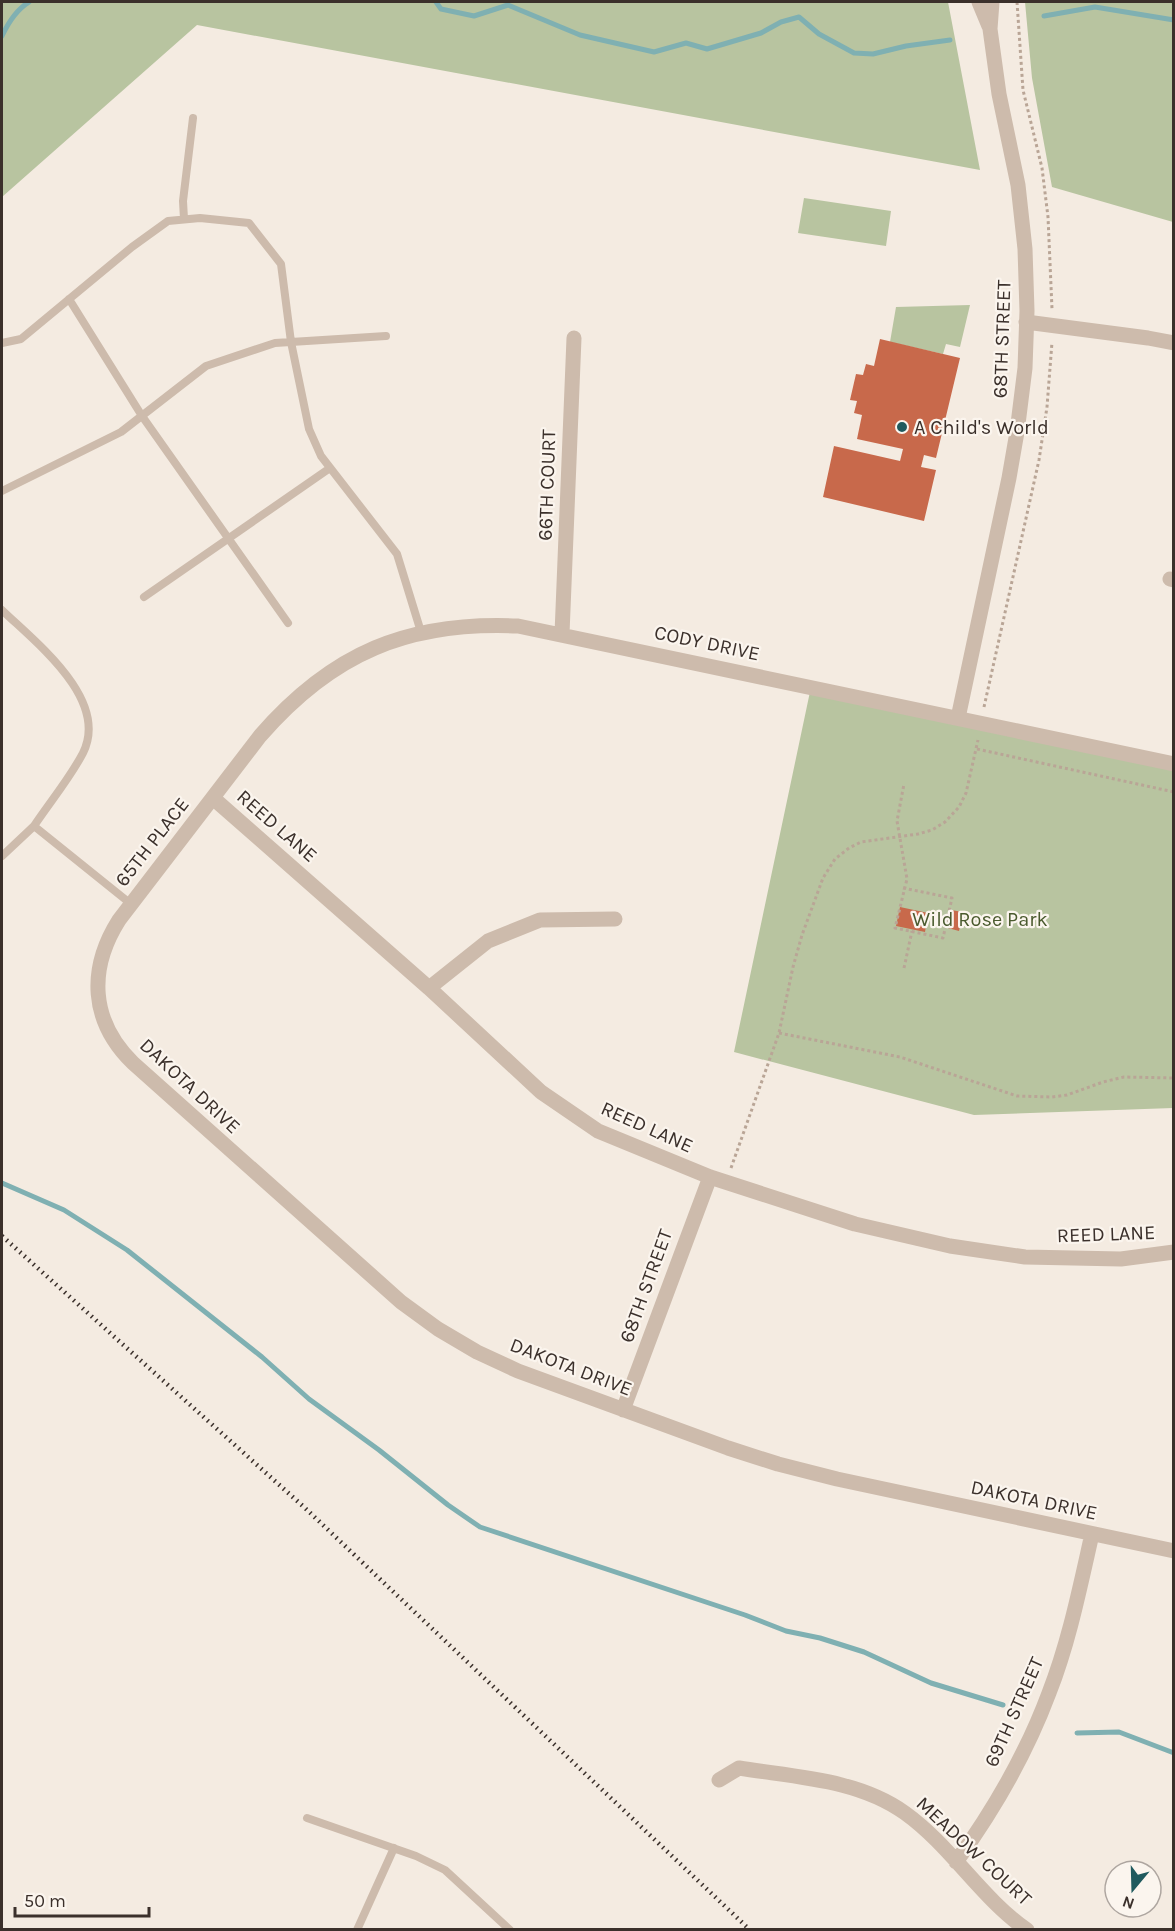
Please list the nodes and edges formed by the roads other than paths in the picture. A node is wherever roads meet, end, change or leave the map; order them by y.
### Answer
1 (979, 2) edge
2 (992, 2) edge
3 (990, 29) junction
4 (194, 118) dead end
5 (184, 219) junction
6 (69, 299) junction
7 (1026, 322) junction
8 (386, 336) dead end
9 (574, 338) dead end
10 (291, 342) junction
11 (2, 343) edge
12 (1173, 343) edge
13 (142, 416) junction
14 (330, 468) junction
15 (2, 491) edge
16 (229, 539) junction
17 (144, 597) dead end
18 (2, 610) edge
19 (288, 623) dead end
20 (421, 632) junction
21 (561, 633) junction
22 (958, 718) junction
23 (260, 736) joint
24 (1173, 764) edge
25 (213, 798) junction
26 (34, 826) junction
27 (2, 856) edge
28 (131, 904) junction
29 (615, 919) dead end
30 (97, 984) joint
31 (429, 988) junction
32 (710, 1177) junction
33 (1173, 1252) edge
34 (623, 1410) junction
35 (1092, 1533) junction
36 (1173, 1551) edge
37 (719, 1780) dead end
38 (307, 1818) dead end
39 (394, 1848) junction
40 (956, 1862) junction
41 (357, 1929) edge
42 (510, 1929) edge
43 (1028, 1929) edge

1 - 3 street, 68TH STREET
2 - 3 street, 68TH STREET
3 - 7 street, 68TH STREET
4 - 5 lane
5 - 6 lane
5 - 10 lane
6 - 11 lane
6 - 13 lane
7 - 12 street
7 - 22 street, 68TH STREET
8 - 10 lane
9 - 21 street, 66TH COURT
10 - 13 lane
10 - 14 lane
13 - 15 lane
13 - 16 lane
14 - 16 lane
14 - 20 lane
16 - 17 lane
16 - 19 lane
18 - 26 lane
20 - 21 street, CODY DRIVE
20 - 23 street, CODY DRIVE
21 - 22 street, CODY DRIVE
22 - 24 street, CODY DRIVE
23 - 25 street, 65TH PLACE
25 - 28 street, 65TH PLACE
25 - 31 street, REED LANE
26 - 27 lane
26 - 28 lane
28 - 30 street, 65TH PLACE
29 - 31 street
30 - 34 street, DAKOTA DRIVE
31 - 32 street, REED LANE
32 - 33 street, REED LANE
32 - 34 street, 68TH STREET
34 - 35 street, DAKOTA DRIVE
35 - 36 street, DAKOTA DRIVE
35 - 40 street, 69TH STREET
37 - 40 street, MEADOW COURT
38 - 39 lane
39 - 41 lane
39 - 42 lane
40 - 43 street, MEADOW COURT

